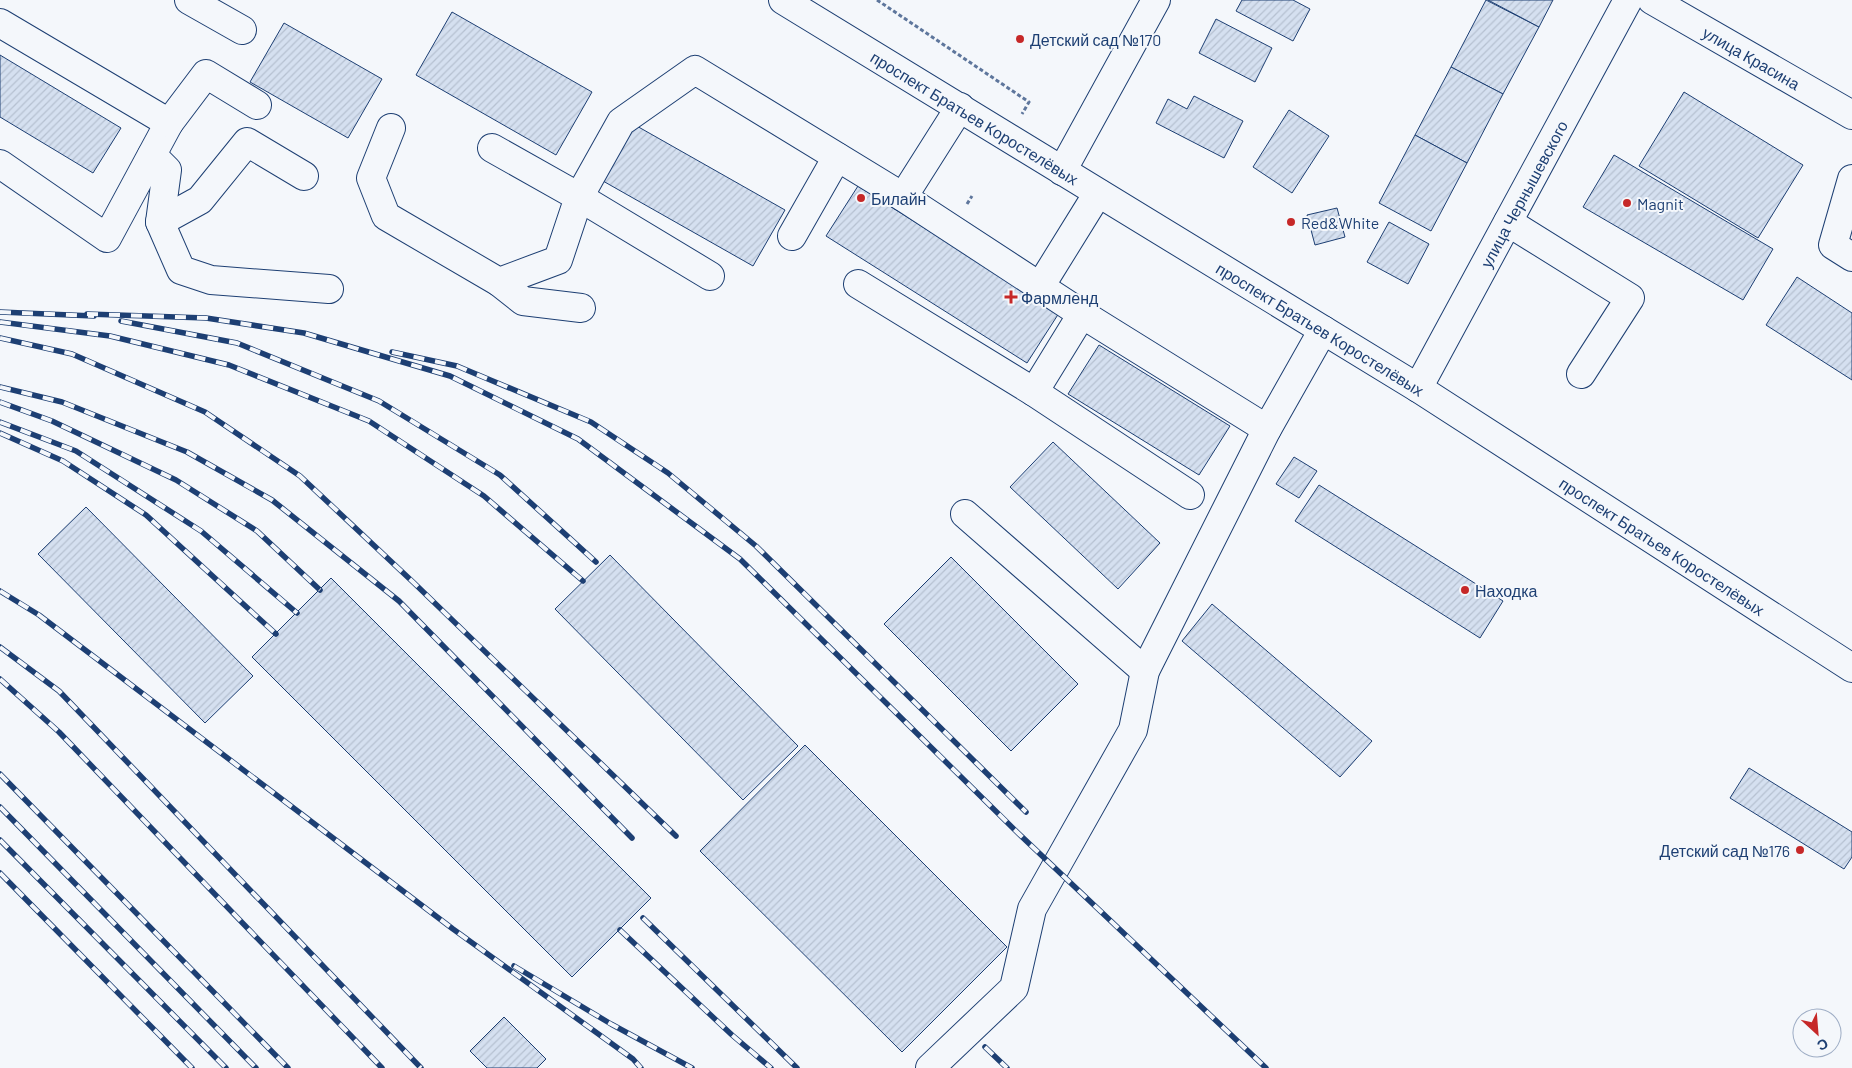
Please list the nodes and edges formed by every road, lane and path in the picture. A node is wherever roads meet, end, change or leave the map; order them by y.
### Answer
1 (189, 0) edge
2 (783, 0) edge
3 (876, 0) edge
4 (1156, 0) edge
5 (1628, 0) edge
6 (1652, 0) edge
7 (0, 23) edge
8 (242, 30) dead end
9 (257, 105) dead end
10 (960, 107) junction
11 (1852, 115) edge
12 (1020, 116) dead end
13 (169, 123) junction
14 (391, 128) dead end
15 (492, 148) dead end
16 (152, 155) junction
17 (837, 157) junction
18 (0, 164) edge
19 (1062, 171) junction
20 (304, 176) dead end
21 (1852, 179) edge
22 (1098, 193) junction
23 (579, 197) junction
24 (903, 197) junction
25 (160, 222) junction
26 (1508, 222) junction
27 (792, 236) dead end
28 (1852, 257) edge
29 (710, 276) dead end
30 (499, 282) junction
31 (858, 284) dead end
32 (1040, 285) junction
33 (329, 289) dead end
34 (581, 308) dead end
35 (1082, 314) junction
36 (1322, 330) junction
37 (1581, 374) dead end
38 (1418, 388) junction
39 (1034, 392) junction
40 (1267, 429) junction
41 (1190, 495) dead end
42 (966, 514) dead end
43 (1852, 668) edge
44 (1145, 671) junction
45 (930, 1068) edge

1 - 8 main road
2 - 10 main road, проспект Братьев Коростелёвых
3 - 12 path
4 - 19 main road
5 - 26 main road, улица Чернышевского
6 - 11 main road, улица Красина
7 - 13 main road
9 - 13 main road
10 - 19 main road, проспект Братьев Коростелёвых
10 - 24 main road
13 - 16 main road
14 - 30 main road
15 - 23 main road
16 - 18 main road
16 - 25 main road
17 - 23 main road
17 - 24 main road
17 - 27 main road
19 - 22 main road, проспект Братьев Коростелёвых
20 - 25 main road
21 - 28 main road
22 - 32 main road
22 - 36 main road, проспект Братьев Коростелёвых
23 - 29 main road
23 - 30 main road
24 - 32 main road
25 - 33 main road
26 - 37 main road
26 - 38 main road, улица Чернышевского
30 - 34 main road
31 - 39 main road
32 - 35 main road
35 - 39 main road
35 - 40 main road
36 - 38 main road, проспект Братьев Коростелёвых
36 - 40 main road
38 - 43 main road, проспект Братьев Коростелёвых
39 - 41 main road
40 - 44 main road
42 - 44 main road
44 - 45 main road

